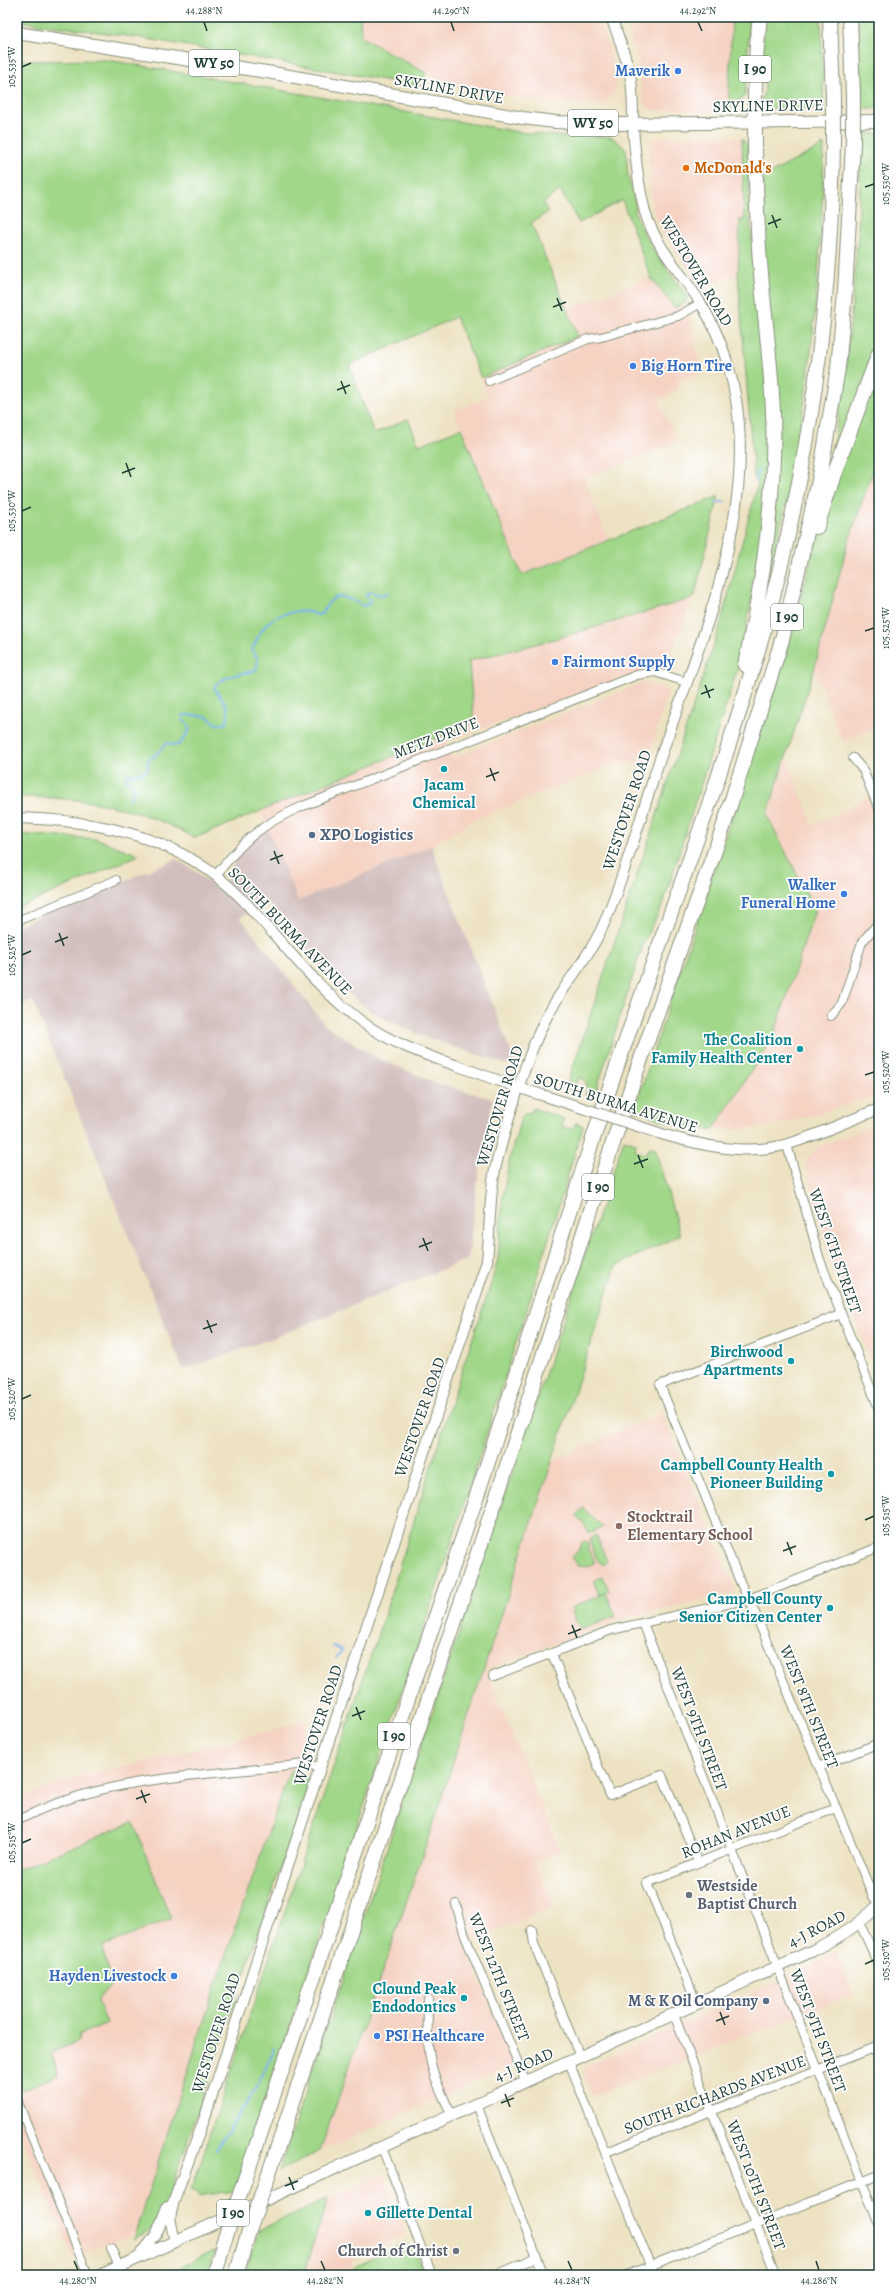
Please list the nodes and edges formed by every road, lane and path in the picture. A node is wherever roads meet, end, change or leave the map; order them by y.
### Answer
1 (611, 17) edge
2 (760, 17) edge
3 (830, 17) edge
4 (850, 17) edge
5 (17, 32) edge
6 (879, 121) edge
7 (755, 122) junction
8 (633, 123) junction
9 (701, 303) junction
10 (879, 353) edge
11 (489, 381) dead end
12 (782, 640) junction
13 (686, 682) junction
14 (853, 758) dead end
15 (709, 802) junction
16 (879, 808) edge
17 (17, 818) edge
18 (216, 875) junction
19 (116, 880) dead end
20 (17, 920) edge
21 (879, 922) edge
22 (831, 1016) dead end
23 (518, 1088) junction
24 (879, 1109) edge
25 (787, 1145) junction
26 (841, 1314) junction
27 (879, 1409) edge
28 (879, 1548) edge
29 (749, 1599) junction
30 (643, 1623) junction
31 (552, 1654) junction
32 (493, 1676) dead end
33 (879, 1743) edge
34 (320, 1767) junction
35 (819, 1767) junction
36 (836, 1808) junction
37 (17, 1821) edge
38 (731, 1848) junction
39 (698, 1862) junction
40 (456, 1904) dead end
41 (879, 1905) edge
42 (860, 1924) junction
43 (532, 1930) dead end
44 (879, 1965) edge
45 (778, 1967) junction
46 (428, 1999) dead end
47 (697, 2004) junction
48 (674, 2015) junction
49 (879, 2046) edge
50 (580, 2058) junction
51 (569, 2062) junction
52 (818, 2070) junction
53 (526, 2082) junction
54 (17, 2100) edge
55 (477, 2104) junction
56 (712, 2112) junction
57 (452, 2116) junction
58 (382, 2148) junction
59 (606, 2152) junction
60 (879, 2175) edge
61 (862, 2182) junction
62 (174, 2200) junction
63 (756, 2224) junction
64 (879, 2226) edge
65 (175, 2242) junction
66 (111, 2248) dead end
67 (537, 2257) junction
68 (138, 2258) junction
69 (119, 2266) junction
70 (650, 2266) junction
71 (88, 2275) edge
72 (101, 2275) edge
73 (215, 2275) edge
74 (236, 2275) edge
75 (432, 2275) edge
76 (496, 2275) edge
77 (544, 2275) edge
78 (627, 2275) edge
79 (654, 2275) edge
80 (776, 2275) edge

1 - 8 street, WESTOVER ROAD
2 - 7 highway, I 90
3 - 15 highway, I 90, bridge
4 - 12 highway, I 90, bridge
5 - 8 main road, SKYLINE DRIVE / WY 50
6 - 7 main road, SKYLINE DRIVE
7 - 8 main road, SKYLINE DRIVE / WY 50
7 - 15 highway, I 90
8 - 9 street, WESTOVER ROAD
9 - 11 street
9 - 13 street, WESTOVER ROAD
10 - 12 highway, I 90
12 - 74 highway, I 90, bridge
13 - 18 street, METZ DRIVE
13 - 23 street, WESTOVER ROAD
14 - 16 street
15 - 73 highway, I 90, bridge
17 - 18 street, SOUTH BURMA AVENUE
18 - 23 street, SOUTH BURMA AVENUE
19 - 20 street
21 - 22 street
23 - 25 street, SOUTH BURMA AVENUE, bridge
23 - 34 street, WESTOVER ROAD
24 - 25 street, SOUTH BURMA AVENUE
25 - 26 street, WEST 6TH STREET
26 - 27 street, WEST 6TH STREET
26 - 29 street, WEST 8TH STREET
28 - 29 street
29 - 30 street
29 - 35 street, WEST 8TH STREET
30 - 31 street
30 - 38 street, WEST 9TH STREET
31 - 32 street
31 - 39 street
33 - 35 street
34 - 37 street
34 - 62 street, WESTOVER ROAD
35 - 36 street, WEST 8TH STREET
36 - 38 street, ROHAN AVENUE
36 - 41 street, WEST 8TH STREET
38 - 39 street, ROHAN AVENUE
38 - 45 street, WEST 9TH STREET
39 - 47 street, ROHAN AVENUE
40 - 53 street, WEST 12TH STREET
41 - 42 main road, 4-J ROAD
42 - 44 street
42 - 45 main road, 4-J ROAD
43 - 50 street
45 - 47 main road, 4-J ROAD
45 - 52 street, WEST 9TH STREET
46 - 57 street
47 - 48 main road, 4-J ROAD
48 - 50 main road, 4-J ROAD
48 - 56 street, WEST 10TH STREET
49 - 52 street, SOUTH RICHARDS AVENUE
50 - 51 main road, 4-J ROAD
51 - 53 main road, 4-J ROAD
51 - 59 street
52 - 56 street, SOUTH RICHARDS AVENUE
52 - 61 street, WEST 9TH STREET
53 - 55 main road, 4-J ROAD
54 - 71 street
55 - 57 main road, 4-J ROAD
55 - 67 street
56 - 59 street, SOUTH RICHARDS AVENUE
56 - 63 street, WEST 10TH STREET
57 - 58 main road, 4-J ROAD
58 - 65 main road, 4-J ROAD
58 - 75 street
59 - 70 street
60 - 61 street
61 - 63 street
61 - 64 street, WEST 9TH STREET
62 - 65 street, WESTOVER ROAD
62 - 68 street
63 - 70 street
63 - 80 street, WEST 10TH STREET
65 - 68 main road, 4-J ROAD
66 - 69 street
67 - 76 street
67 - 77 street
68 - 69 main road, 4-J ROAD
69 - 72 main road, 4-J ROAD
70 - 78 street
70 - 79 street

